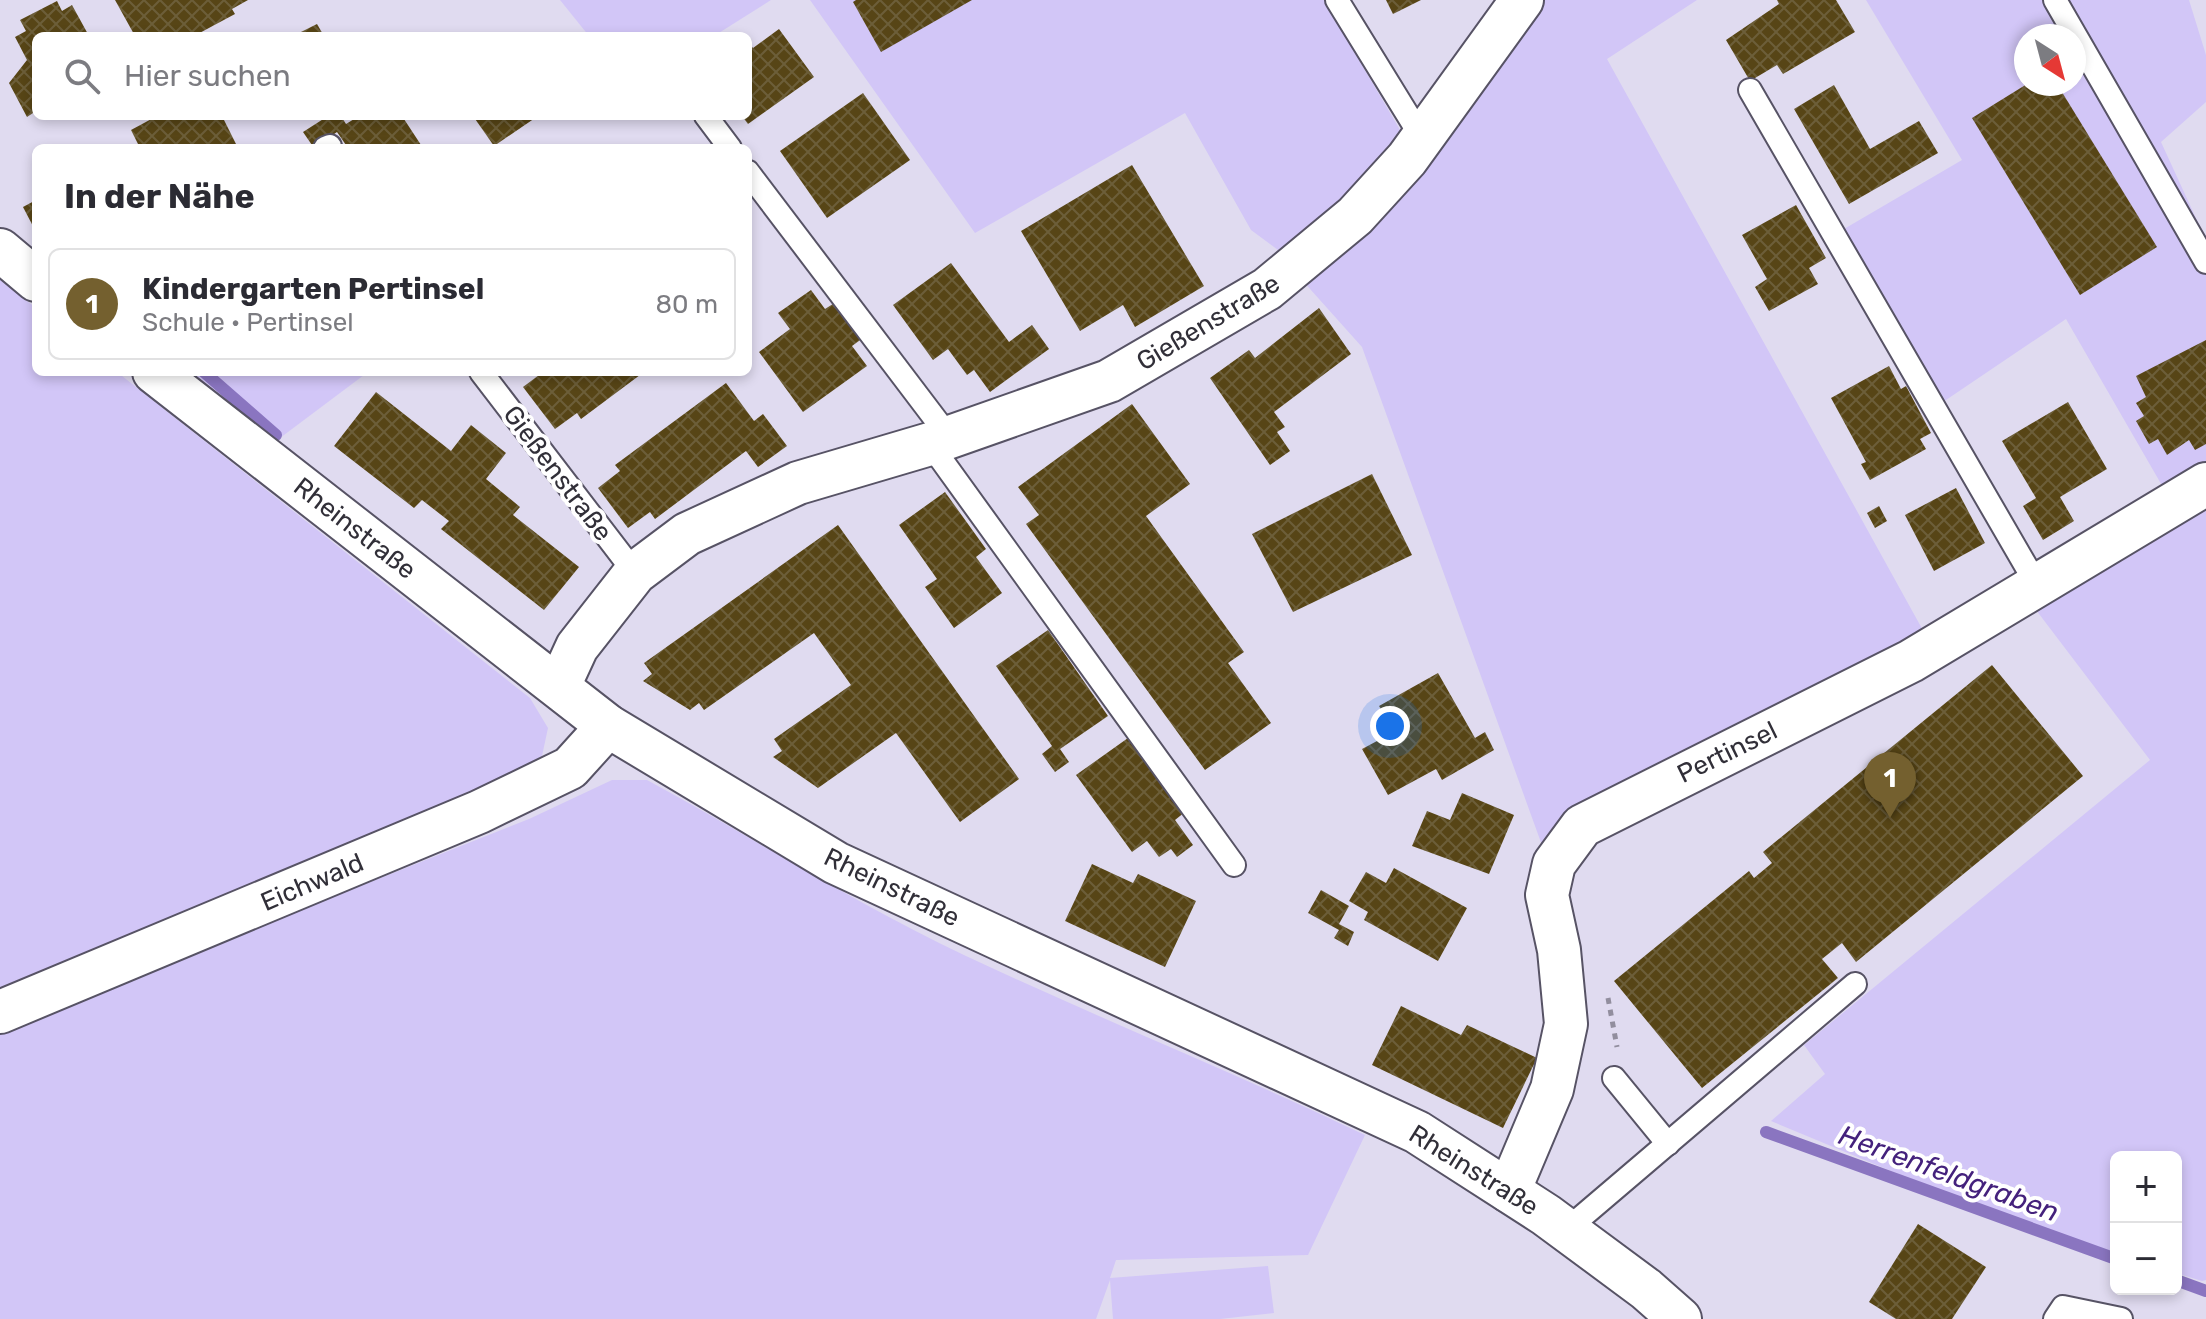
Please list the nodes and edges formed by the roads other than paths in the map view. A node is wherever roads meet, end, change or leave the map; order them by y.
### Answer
1 (1337, 0) edge
2 (1522, 0) edge
3 (2055, 0) edge
4 (1750, 90) dead end
5 (709, 120) edge
6 (1422, 138) junction
7 (727, 144) edge
8 (752, 178) edge
9 (0, 250) edge
10 (2206, 262) edge
11 (32, 277) edge
12 (159, 376) edge
13 (484, 376) edge
14 (940, 440) junction
15 (2206, 484) edge
16 (635, 573) junction
17 (2037, 585) junction
18 (559, 686) junction
19 (608, 726) junction
20 (1234, 865) dead end
21 (1855, 984) dead end
22 (0, 1012) edge
23 (1614, 1078) dead end
24 (1668, 1144) junction
25 (1509, 1191) junction
26 (1565, 1231) junction
27 (1680, 1319) edge
28 (2055, 1319) edge
29 (2121, 1319) edge

1 - 6 lane
2 - 6 street, Gießenstraße
3 - 10 lane
4 - 17 lane
5 - 7 lane
6 - 14 street, Gießenstraße
8 - 14 lane
9 - 11 street
12 - 18 street, Rheinstraße
13 - 16 lane, Gießenstraße
14 - 16 street, Gießenstraße
14 - 20 lane
15 - 17 street, Pertinsel
16 - 18 street, Gießenstraße
17 - 25 street, Pertinsel
18 - 19 street, Rheinstraße
19 - 22 street, Eichwald
19 - 25 street, Rheinstraße
21 - 24 lane
23 - 24 lane
24 - 26 lane
25 - 26 street, Rheinstraße
26 - 27 street, Rheinstraße
28 - 29 lane

